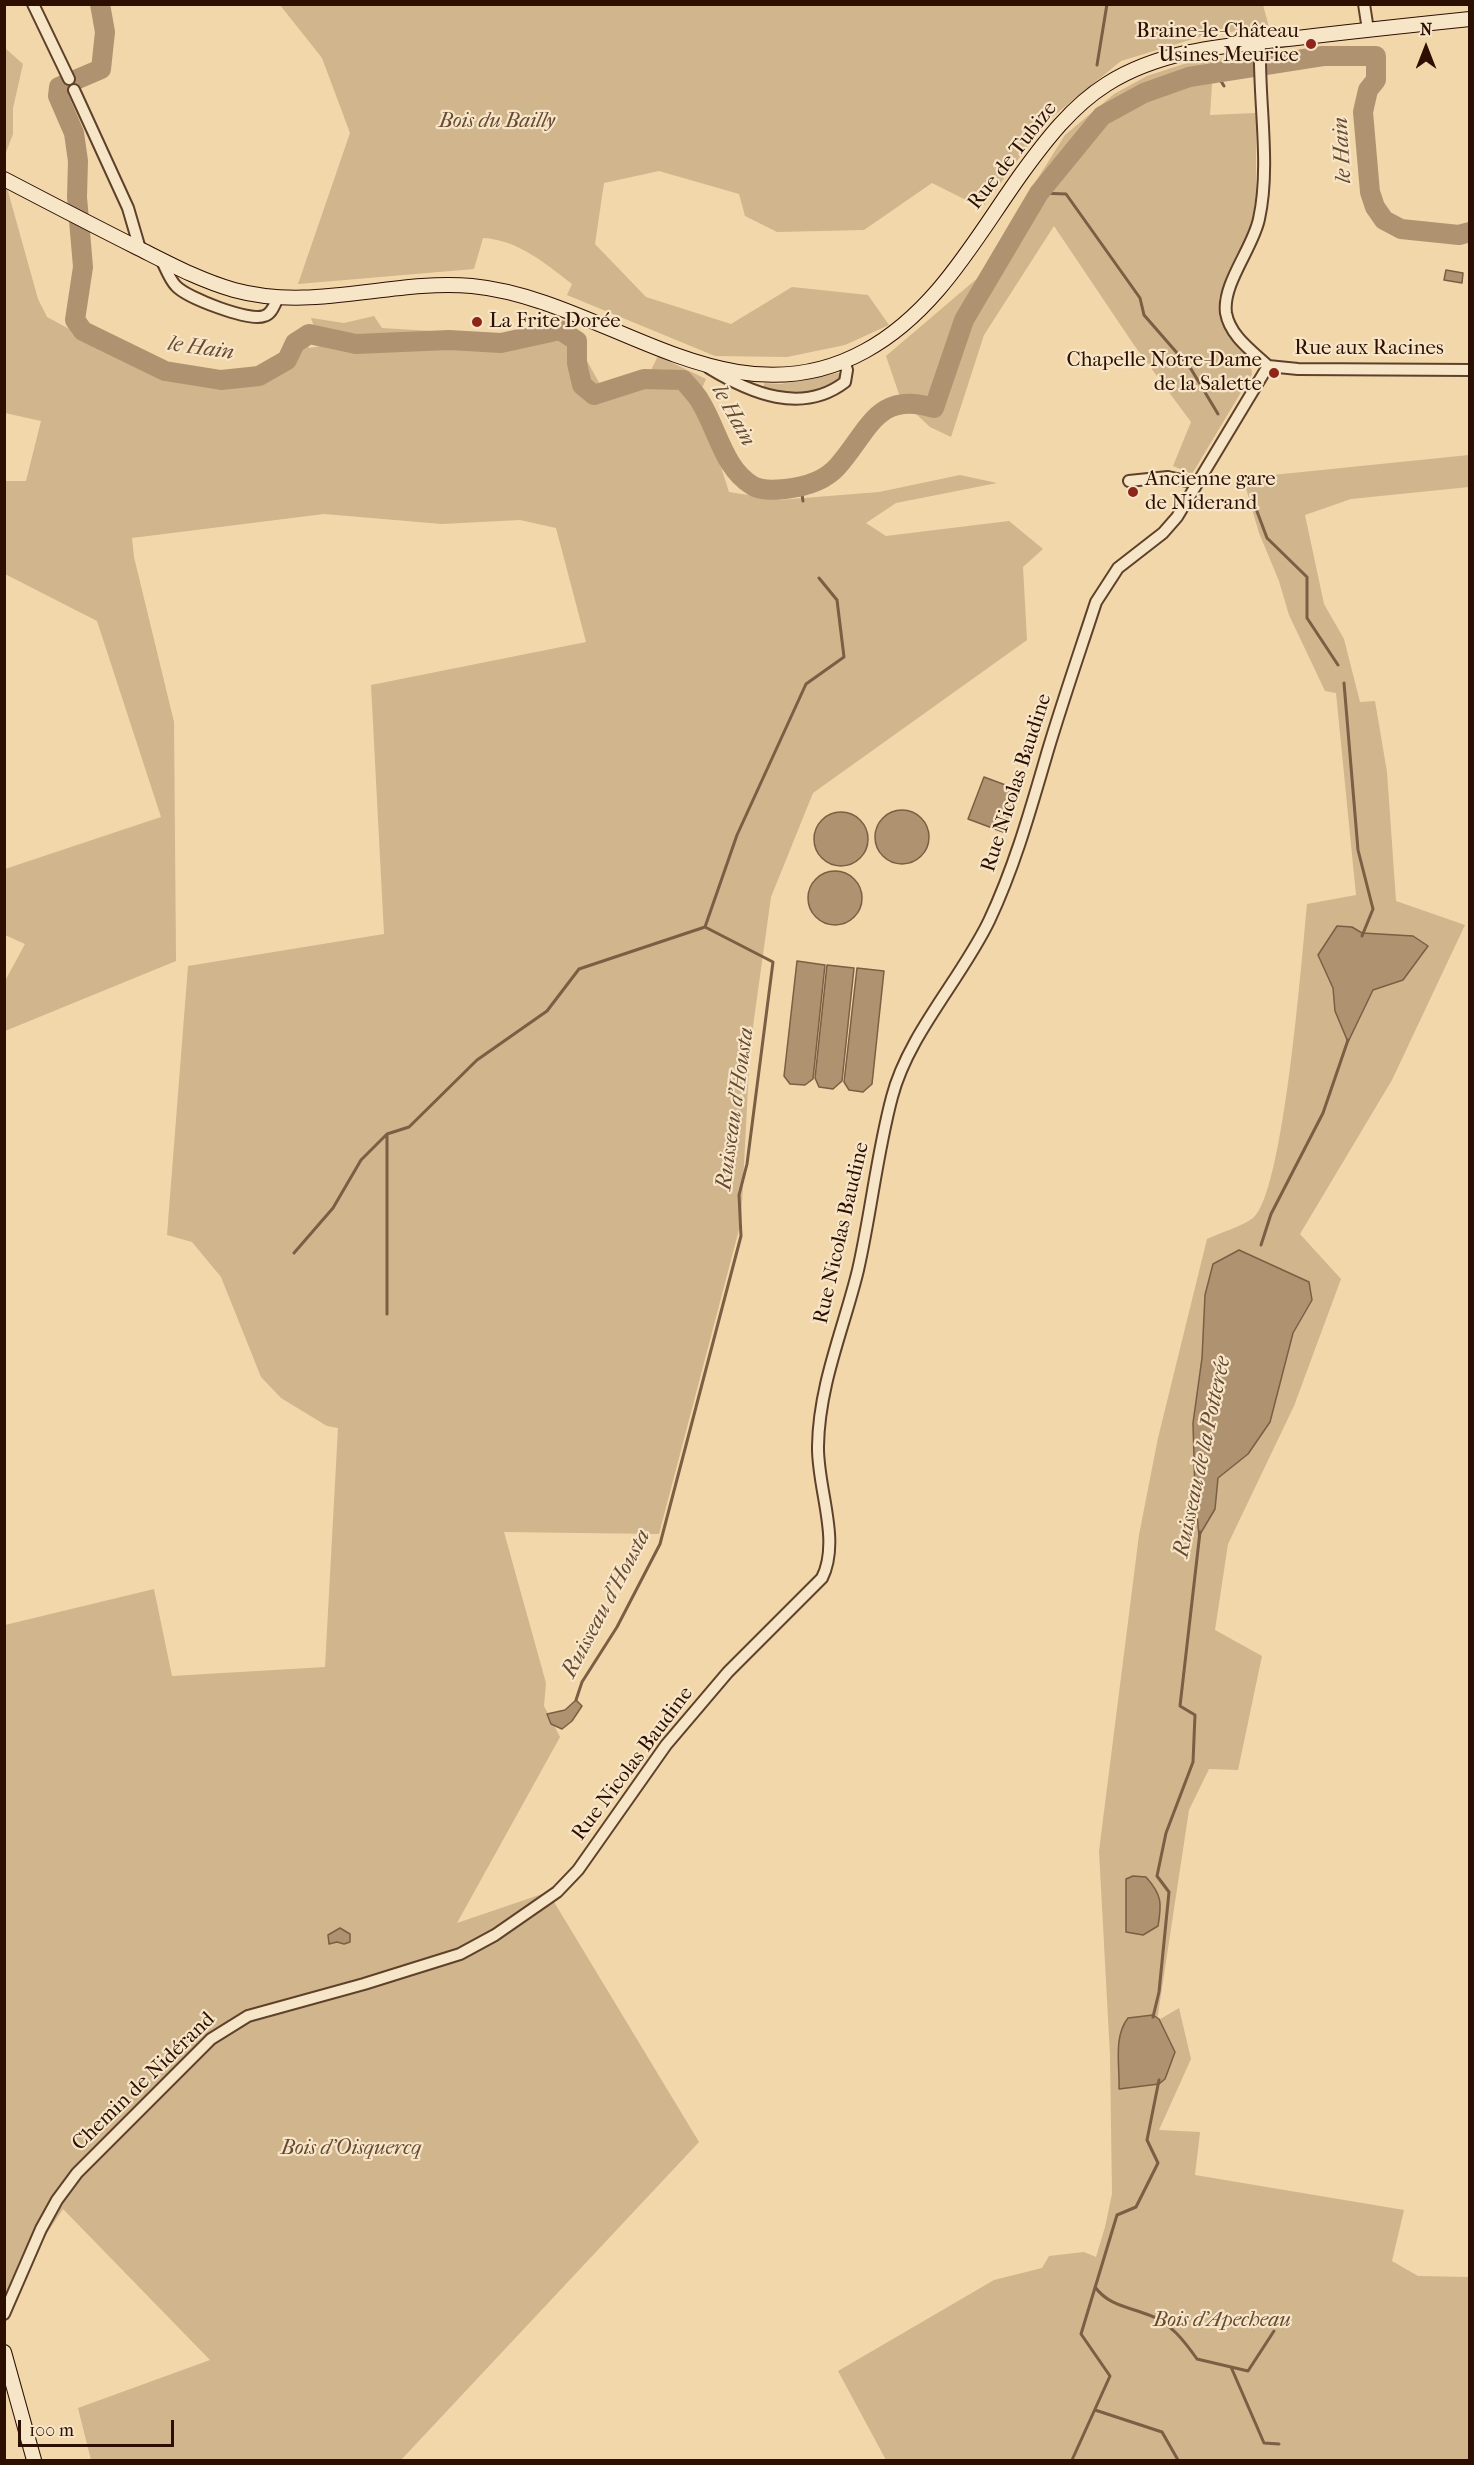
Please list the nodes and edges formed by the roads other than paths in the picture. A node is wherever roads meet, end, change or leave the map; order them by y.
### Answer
1 (33, 4) edge
2 (1364, 4) edge
3 (1470, 19) edge
4 (1368, 30) junction
5 (1260, 41) junction
6 (69, 78) dead end
7 (74, 90) dead end
8 (4, 178) edge
9 (140, 249) junction
10 (162, 261) junction
11 (278, 298) junction
12 (844, 361) junction
13 (703, 365) junction
14 (1268, 366) junction
15 (1470, 370) edge
16 (1129, 481) dead end
17 (1195, 483) junction
18 (460, 1954) joint
19 (4, 2314) edge
20 (4, 2352) edge
21 (34, 2460) edge

1 - 6 street
2 - 4 street
3 - 4 main road, Rue de Tubize
4 - 5 main road, Rue de Tubize
5 - 12 main road, Rue de Tubize
5 - 14 street
7 - 9 street
8 - 9 main road, Rue de Tubize
9 - 10 main road, Rue de Tubize
10 - 11 main road, Rue de Tubize
10 - 11 street
11 - 13 main road, Rue de Tubize
12 - 13 main road, Rue de Tubize
12 - 13 street, Rue de Tubize
14 - 15 street, Rue aux Racines
14 - 17 street, Rue Nicolas Baudine
16 - 17 street
17 - 18 street, Rue Nicolas Baudine
18 - 19 street, Chemin de Nidérand
20 - 21 main road

